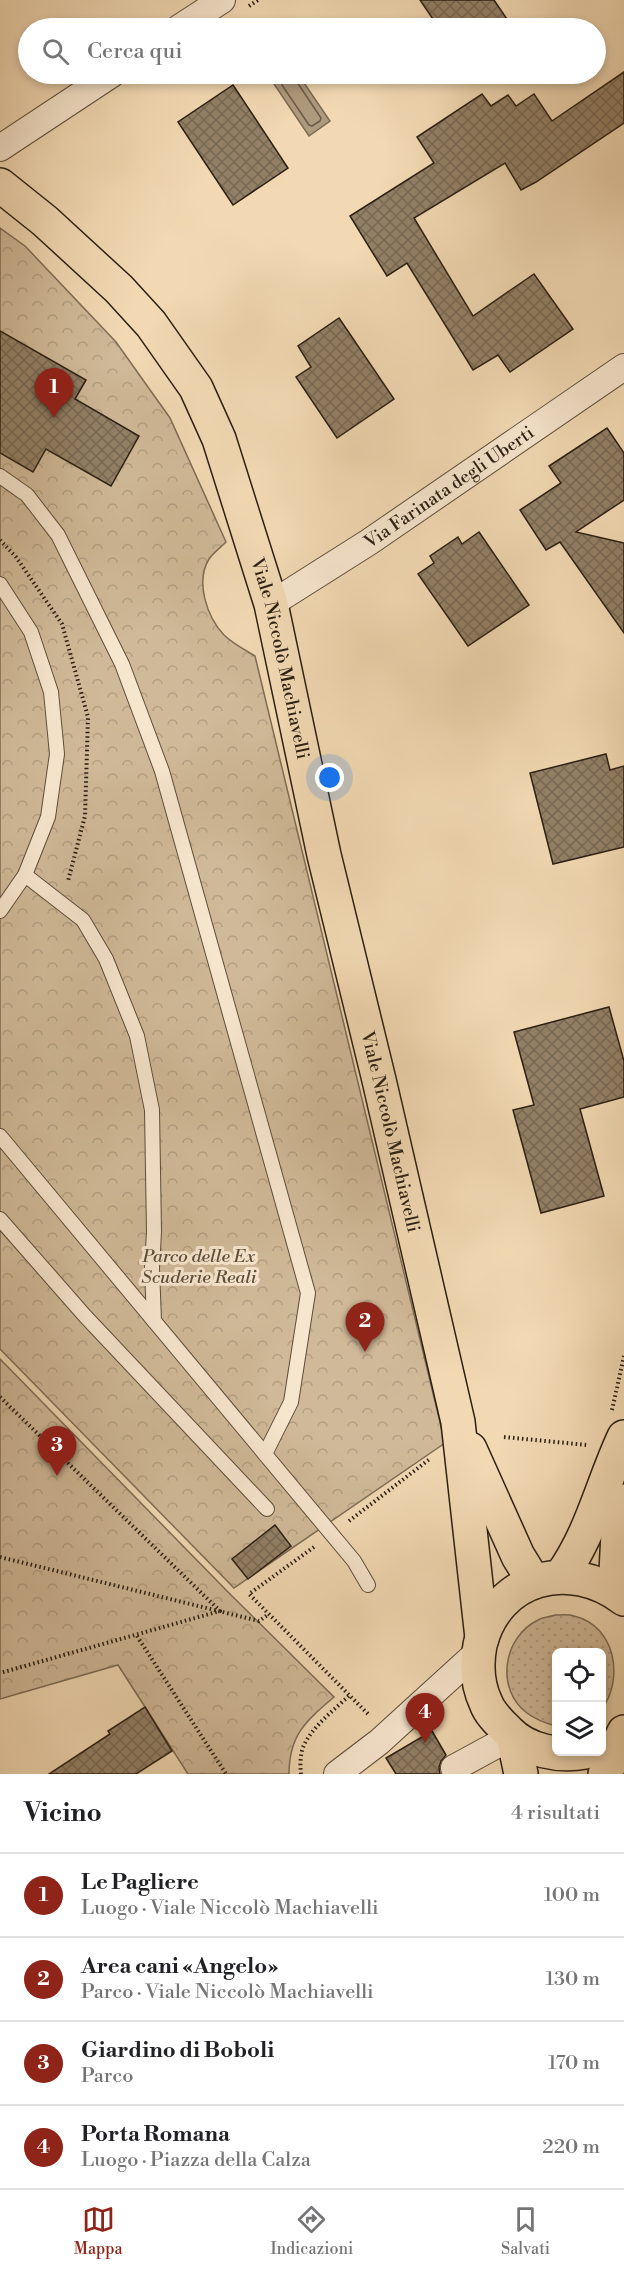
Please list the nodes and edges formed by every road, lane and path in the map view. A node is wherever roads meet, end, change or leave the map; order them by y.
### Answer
1 (222, 0) edge
2 (194, 18) edge
3 (97, 84) edge
4 (0, 148) edge
5 (0, 185) edge
6 (624, 367) edge
7 (0, 476) edge
8 (0, 584) edge
9 (271, 604) junction
10 (25, 875) junction
11 (0, 911) edge
12 (0, 1136) edge
13 (0, 1219) edge
14 (154, 1321) junction
15 (624, 1356) edge
16 (0, 1397) edge
17 (458, 1422) junction
18 (617, 1425) edge
19 (504, 1437) dead end
20 (591, 1445) dead end
21 (438, 1452) dead end
22 (264, 1454) junction
23 (267, 1509) dead end
24 (622, 1525) edge
25 (331, 1534) junction
26 (0, 1557) edge
27 (548, 1579) junction
28 (368, 1585) dead end
29 (619, 1595) edge
30 (220, 1611) junction
31 (269, 1614) junction
32 (137, 1636) junction
33 (481, 1644) junction
34 (0, 1673) edge
35 (350, 1695) junction
36 (624, 1731) edge
37 (388, 1734) junction
38 (513, 1736) junction
39 (606, 1742) edge
40 (552, 1752) edge
41 (366, 1766) edge
42 (454, 1768) dead end
43 (226, 1774) edge
44 (301, 1774) edge
45 (337, 1774) edge
46 (521, 1774) edge
47 (605, 1774) edge

1 - 2 street
3 - 4 street
5 - 9 main road, Viale Niccolò Machiavelli
6 - 9 street, Via Farinata degli Uberti
7 - 22 lane
8 - 10 lane
9 - 17 main road, Viale Niccolò Machiavelli
10 - 11 lane
10 - 14 lane
12 - 14 lane
13 - 23 lane
14 - 22 lane
15 - 18 path
16 - 30 path
17 - 27 main road, Viale Niccolò Machiavelli
17 - 33 main road, Viale Niccolò Machiavelli
18 - 27 main road
19 - 20 path
21 - 25 path
22 - 25 lane
24 - 29 main road
25 - 28 lane
25 - 31 path
26 - 30 path
27 - 29 main road
27 - 33 main road
30 - 31 path
30 - 32 path
31 - 35 path
32 - 34 path
32 - 43 path
33 - 37 street
33 - 38 main road
35 - 37 path
35 - 44 path
36 - 39 main road
36 - 47 main road
37 - 41 street
38 - 40 main road
38 - 42 street
38 - 46 main road
41 - 45 street

